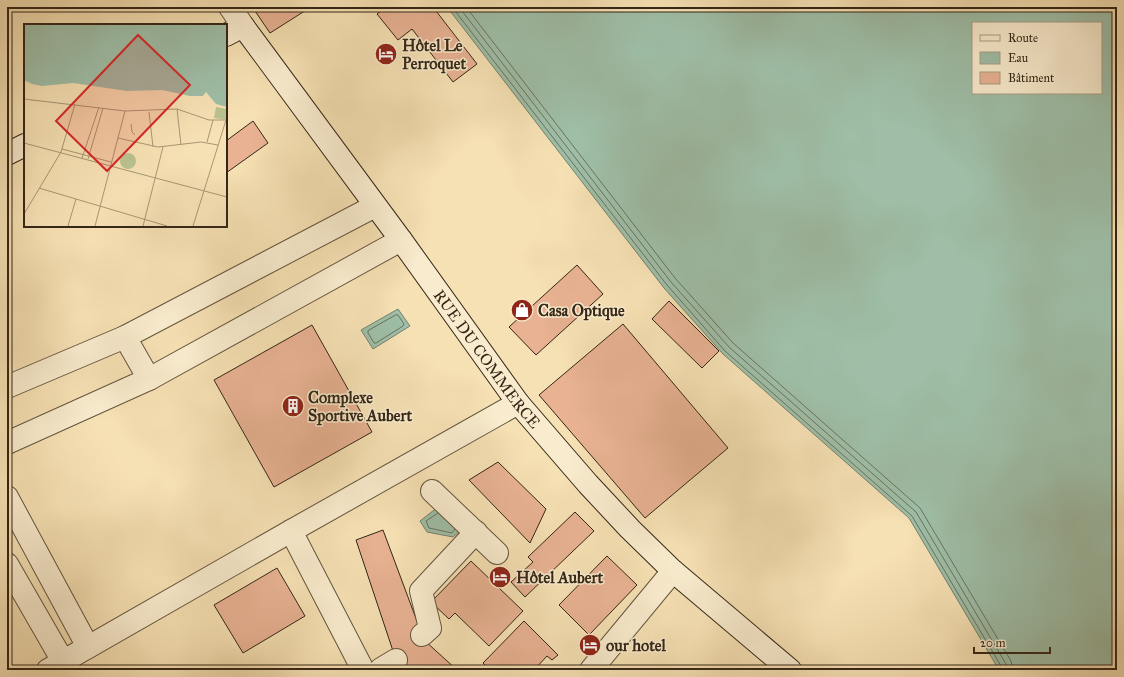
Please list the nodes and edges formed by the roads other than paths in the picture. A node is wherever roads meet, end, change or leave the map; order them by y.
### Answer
1 (230, 7) edge
2 (235, 30) edge
3 (24, 146) edge
4 (7, 154) edge
5 (375, 206) junction
6 (402, 240) junction
7 (126, 336) junction
8 (149, 379) junction
9 (7, 387) edge
10 (518, 403) junction
11 (7, 443) edge
12 (432, 491) dead end
13 (7, 496) edge
14 (291, 531) junction
15 (476, 532) junction
16 (497, 553) dead end
17 (7, 564) edge
18 (673, 571) junction
19 (422, 635) dead end
20 (88, 647) junction
21 (380, 666) edge
22 (60, 667) edge
23 (591, 670) edge
24 (790, 670) edge

1 - 2 street, RUE DU COMMERCE
2 - 5 street, RUE DU COMMERCE
3 - 4 street
5 - 6 street, RUE DU COMMERCE
5 - 7 street
6 - 8 street
6 - 10 street, RUE DU COMMERCE
7 - 8 street
7 - 9 street
8 - 11 street
10 - 14 street
10 - 18 street, RUE DU COMMERCE
12 - 15 street
13 - 20 street
14 - 20 street
14 - 21 street
15 - 16 street
15 - 19 street
17 - 22 street
18 - 23 street
18 - 24 street, RUE DU COMMERCE
20 - 22 street

